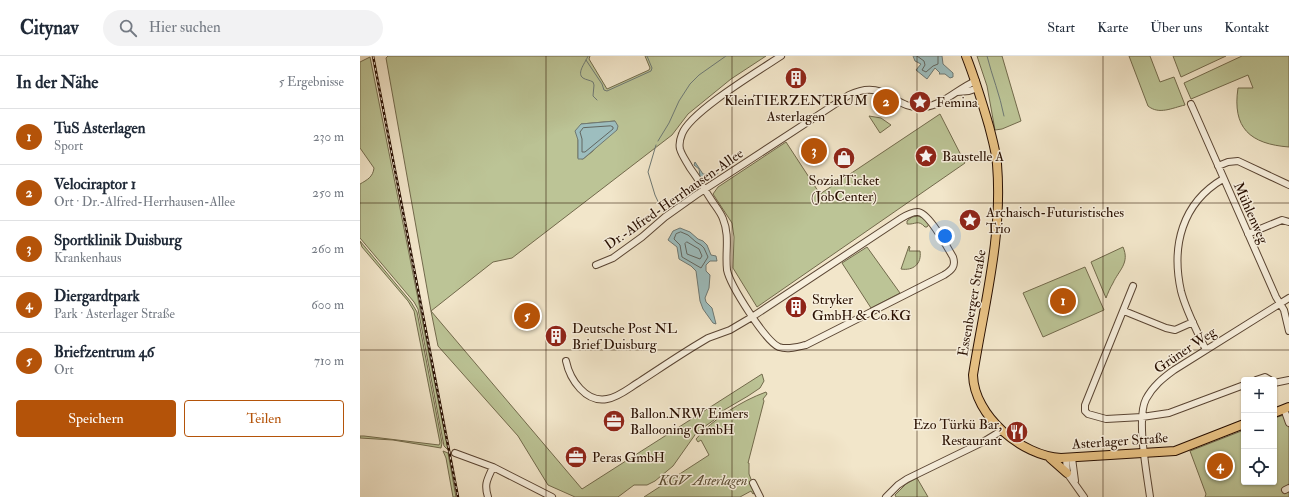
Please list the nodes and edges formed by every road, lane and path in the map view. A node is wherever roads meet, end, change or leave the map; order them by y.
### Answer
1 (781, 56) edge
2 (966, 56) edge
3 (977, 84) junction
4 (1191, 104) dead end
5 (1218, 166) junction
6 (1223, 179) junction
7 (1289, 185) edge
8 (704, 190) junction
9 (1289, 216) edge
10 (1282, 220) junction
11 (1289, 222) edge
12 (1248, 234) junction
13 (596, 265) dead end
14 (1133, 286) dead end
15 (1289, 298) edge
16 (1280, 304) junction
17 (1124, 311) junction
18 (752, 317) junction
19 (1193, 322) junction
20 (1289, 331) edge
21 (1206, 350) junction
22 (566, 361) dead end
23 (1289, 380) edge
24 (1277, 382) edge
25 (1241, 386) edge
26 (1286, 408) edge
27 (1142, 417) junction
28 (1289, 423) edge
29 (1241, 425) edge
30 (1002, 431) junction
31 (455, 453) dead end
32 (1144, 453) junction
33 (1049, 457) junction
34 (1069, 458) junction
35 (493, 468) junction
36 (1067, 473) junction
37 (753, 483) dead end
38 (1076, 485) junction
39 (488, 497) edge
40 (552, 497) edge
41 (760, 497) edge
42 (886, 497) edge
43 (1084, 497) edge
44 (1150, 497) edge

1 - 8 street
2 - 3 main road, Essenberger Straße
3 - 8 street, Dr.-Alfred-Herrhausen-Allee
3 - 30 main road, Essenberger Straße
4 - 5 street, Mühlenweg
5 - 6 street, Mühlenweg
5 - 7 street
6 - 12 street, Mühlenweg
6 - 19 street
8 - 13 street, Dr.-Alfred-Herrhausen-Allee
8 - 18 street
9 - 10 street
10 - 11 street
10 - 12 street
12 - 16 street, Mühlenweg
14 - 17 street
15 - 16 street, Grüner Weg
16 - 20 street, Mühlenweg
16 - 21 street, Grüner Weg
17 - 19 street
17 - 27 street
18 - 18 street
18 - 22 street
19 - 21 street
21 - 27 street, Grüner Weg
23 - 24 street
25 - 27 street
26 - 28 street
27 - 32 street, Grüner Weg
29 - 32 main road, Asterlager Straße
30 - 33 main road, Asterlager Straße
30 - 42 street
31 - 35 street
32 - 34 main road, Asterlager Straße
32 - 44 street, Grüner Weg
33 - 34 main road, Asterlager Straße
33 - 36 main road
34 - 36 street
34 - 38 street
35 - 39 street
35 - 40 street
36 - 38 street
37 - 41 street
38 - 43 street

